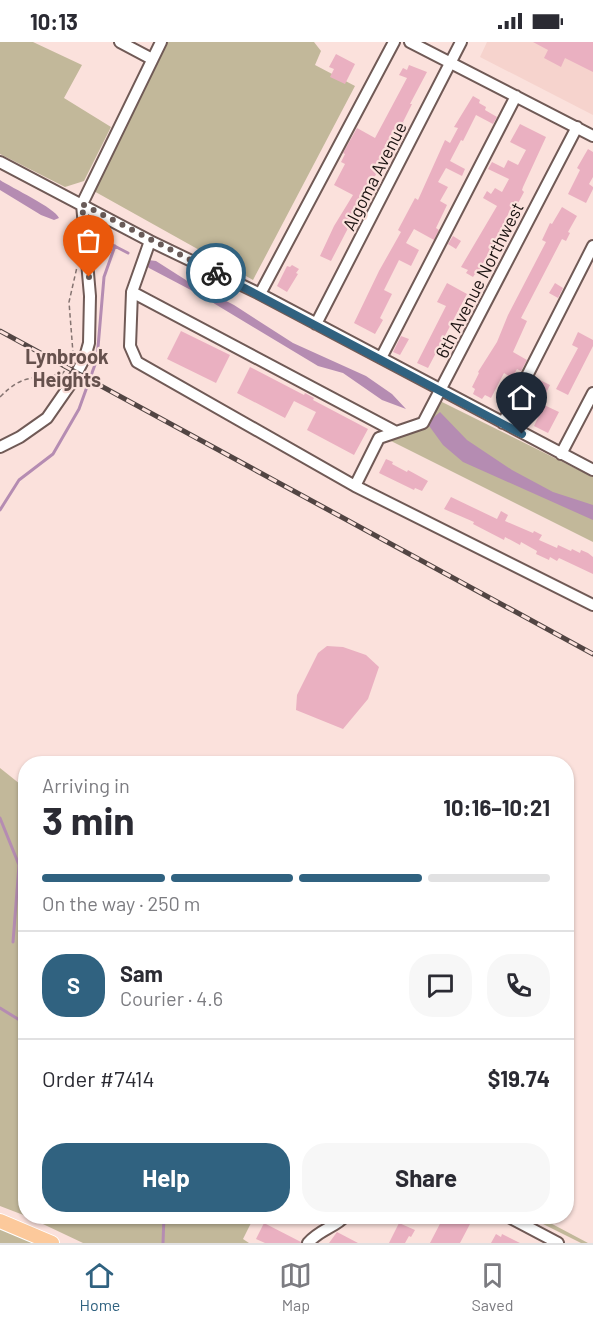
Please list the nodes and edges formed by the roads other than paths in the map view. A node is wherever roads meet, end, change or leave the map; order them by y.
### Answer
1 (120, 42) edge
2 (161, 42) edge
3 (394, 42) edge
4 (410, 42) edge
5 (461, 42) edge
6 (152, 59) junction
7 (450, 63) junction
8 (516, 96) junction
9 (577, 127) junction
10 (593, 135) edge
11 (0, 162) edge
12 (82, 204) junction
13 (150, 241) junction
14 (593, 246) edge
15 (132, 292) junction
16 (260, 294) junction
17 (316, 324) junction
18 (381, 358) junction
19 (441, 391) junction
20 (593, 393) edge
21 (503, 423) junction
22 (396, 432) junction
23 (0, 447) edge
24 (561, 454) junction
25 (593, 470) edge
26 (355, 486) junction
27 (593, 605) edge
28 (0, 1221) edge
29 (334, 1224) edge
30 (520, 1224) edge
31 (546, 1240) edge
32 (52, 1243) edge
33 (308, 1243) edge
34 (558, 1243) edge

1 - 6 street
2 - 6 street
3 - 16 street
4 - 7 street
5 - 7 street, Algoma Avenue
6 - 12 street
7 - 8 street
7 - 17 street, Algoma Avenue
8 - 9 street
8 - 18 street
9 - 10 street
9 - 19 street, 6th Avenue Northwest
11 - 12 street
12 - 13 street
12 - 23 street
13 - 15 street
13 - 16 street
14 - 21 street
15 - 22 street
15 - 26 street
16 - 17 street
17 - 18 street
18 - 19 street
19 - 21 street
19 - 22 street, 6th Avenue Northwest
20 - 24 street
21 - 24 street
22 - 26 street, 6th Avenue Northwest
24 - 25 street
26 - 27 street
28 - 32 main road
29 - 33 street
30 - 31 street
31 - 34 street

